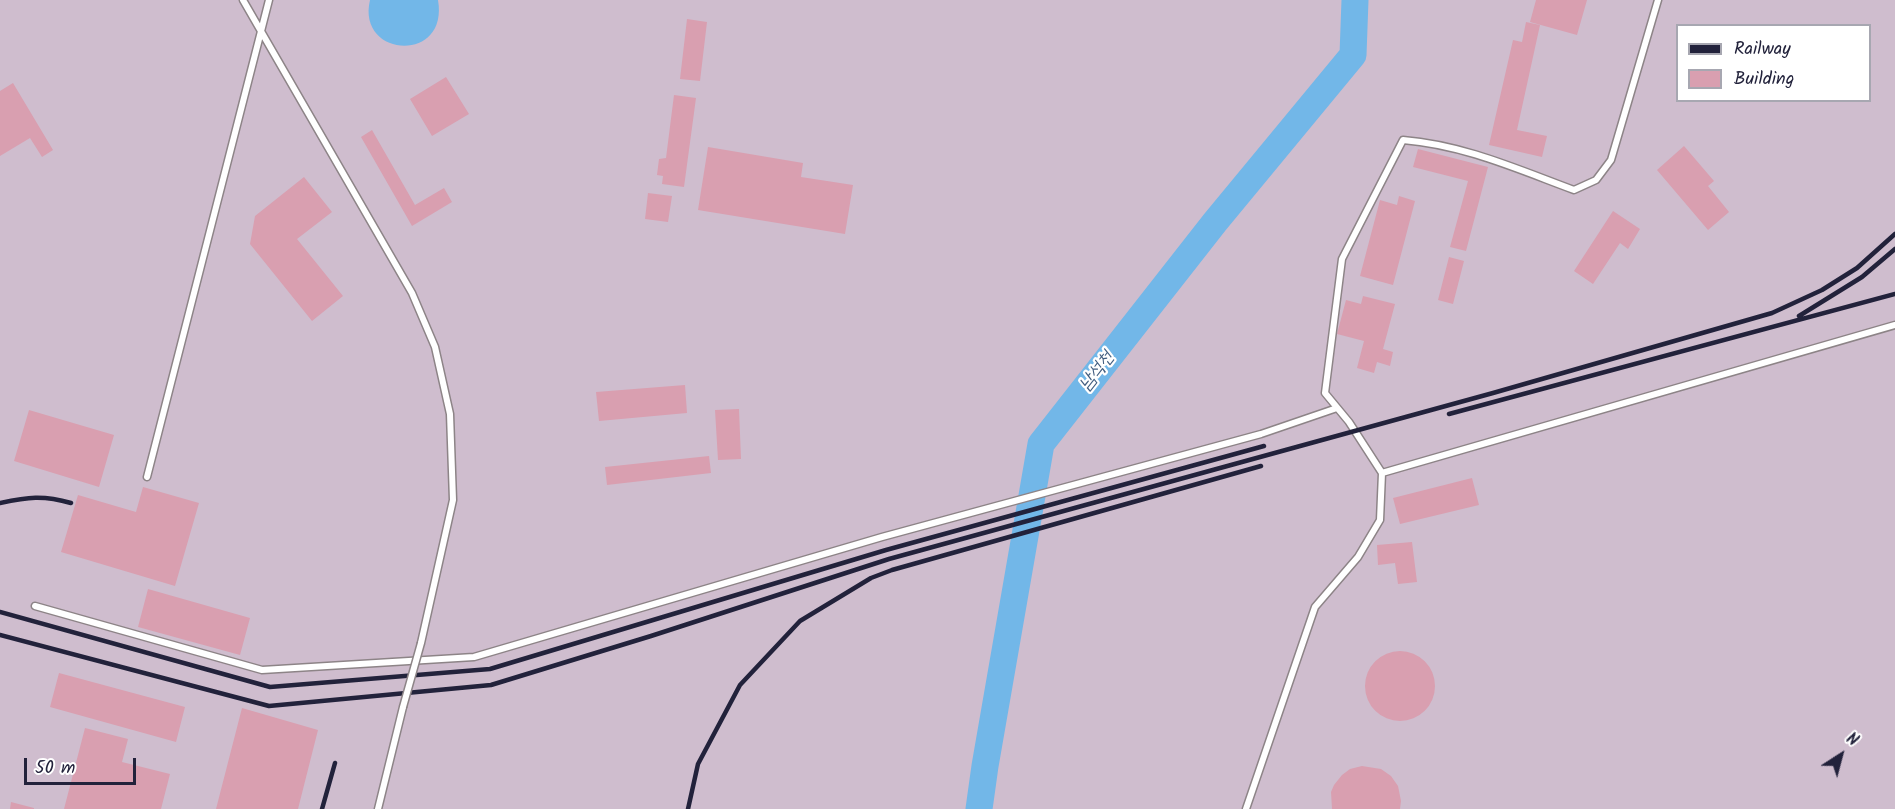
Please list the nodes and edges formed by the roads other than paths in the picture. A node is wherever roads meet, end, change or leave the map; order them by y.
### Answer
1 (243, 0) edge
2 (269, 0) edge
3 (1658, 0) edge
4 (262, 30) junction
5 (1895, 325) edge
6 (1337, 408) junction
7 (1382, 473) junction
8 (147, 477) dead end
9 (35, 606) dead end
10 (378, 809) edge
11 (1246, 809) edge

1 - 4 lane
2 - 4 lane
3 - 6 lane
4 - 8 lane
4 - 10 lane, bridge
5 - 7 lane
6 - 7 lane
6 - 9 lane
7 - 11 lane

